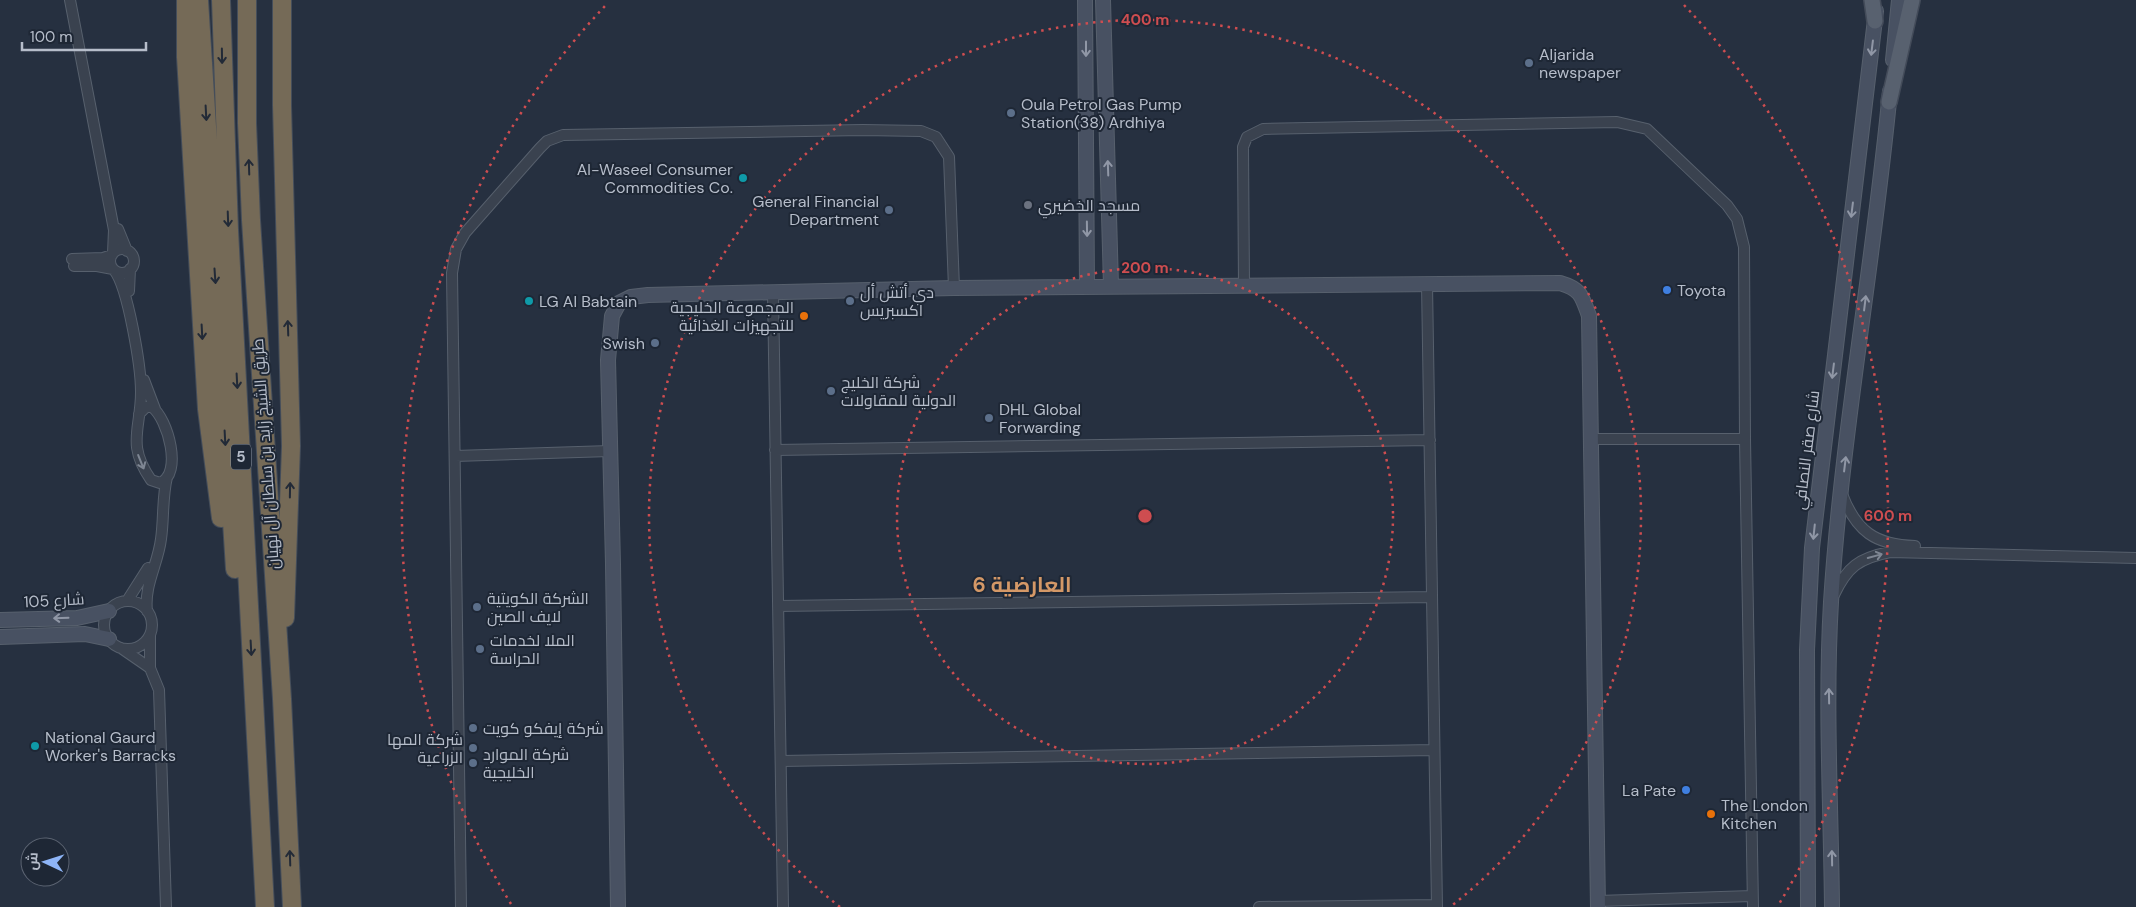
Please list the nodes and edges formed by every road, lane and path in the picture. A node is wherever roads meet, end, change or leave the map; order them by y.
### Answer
1 (70, 0) edge
2 (76, 0) edge
3 (181, 0) edge
4 (186, 0) edge
5 (199, 0) edge
6 (270, 0) edge
7 (282, 0) edge
8 (292, 0) edge
9 (1085, 0) edge
10 (1102, 0) edge
11 (1872, 0) edge
12 (1878, 0) edge
13 (1899, 0) edge
14 (1912, 0) edge
15 (221, 4) edge
16 (247, 5) edge
17 (1875, 21) junction
18 (186, 57) junction
19 (1889, 102) junction
20 (282, 104) junction
21 (127, 251) junction
22 (113, 254) junction
23 (113, 269) junction
24 (130, 269) junction
25 (1427, 284) junction
26 (1111, 286) junction
27 (1244, 286) junction
28 (1087, 287) junction
29 (954, 288) junction
30 (773, 293) junction
31 (155, 409) junction
32 (139, 414) junction
33 (1591, 439) junction
34 (1430, 440) junction
35 (1745, 440) junction
36 (776, 450) junction
37 (610, 452) junction
38 (455, 456) junction
39 (167, 477) junction
40 (151, 480) junction
41 (1842, 492) junction
42 (2136, 551) edge
43 (2136, 558) edge
44 (236, 576) junction
45 (1431, 597) junction
46 (127, 601) junction
47 (1831, 601) junction
48 (778, 606) junction
49 (147, 610) junction
50 (109, 611) junction
51 (249, 617) junction
52 (0, 620) edge
53 (150, 636) junction
54 (0, 637) edge
55 (109, 639) junction
56 (121, 648) junction
57 (150, 668) junction
58 (282, 699) junction
59 (1434, 750) junction
60 (781, 761) junction
61 (1752, 896) junction
62 (1598, 904) edge
63 (1437, 906) edge
64 (166, 907) edge
65 (265, 907) edge
66 (292, 907) edge
67 (461, 907) edge
68 (618, 907) edge
69 (783, 907) edge
70 (1259, 907) edge
71 (1753, 907) edge
72 (1808, 907) edge
73 (1832, 907) edge

1 - 22 street
2 - 21 street
3 - 18 highway
4 - 18 highway
5 -> 44 highway
6 - 20 highway
7 - 20 highway
8 - 20 highway
9 -> 28 street
26 -> 10 street
11 - 17 main road
12 - 17 street, شارع صقر النصافي
13 - 19 street
14 - 19 main road
15 -> 51 highway, طريق الشيخ زايد بن سلطان آل نهيان / 5
58 -> 16 highway, طريق الشيخ زايد بن سلطان آل نهيان / 5
17 -> 72 street, شارع صقر النصافي
18 -> 44 highway
41 -> 19 street
58 -> 20 highway
21 - 22 street
21 - 24 street
22 - 23 street
22 - 23 street
23 - 24 street
23 - 32 street
24 - 31 street
25 - 27 street
25 - 33 street
25 - 34 street
26 - 27 street
26 - 28 street
27 - 35 street
28 - 29 street
29 - 30 street
29 - 38 street
30 - 36 street
30 - 37 street
31 - 32 street
31 - 39 street
32 -> 40 street
33 - 35 street
33 - 62 street
34 - 36 street
34 - 45 street
35 - 61 street
36 - 48 street
37 - 38 street
37 - 68 street
38 - 67 street
39 - 40 street
39 - 49 street
40 - 46 street
41 - 42 street
41 - 47 street
47 -> 43 street
44 - 51 highway
45 - 48 street
45 - 59 street
46 - 49 street
46 - 50 street
73 -> 47 street
48 - 60 street
49 - 53 street
50 -> 52 street, شارع 105
50 - 55 street
51 -> 65 highway, طريق الشيخ زايد بن سلطان آل نهيان / 5
53 - 56 street
53 - 57 street
54 - 55 street
55 - 56 street
56 - 57 street
57 - 64 street
66 -> 58 highway, طريق الشيخ زايد بن سلطان آل نهيان / 5
59 - 60 street
59 - 63 street
60 - 69 street
61 - 62 street
61 - 71 street
63 - 70 street

